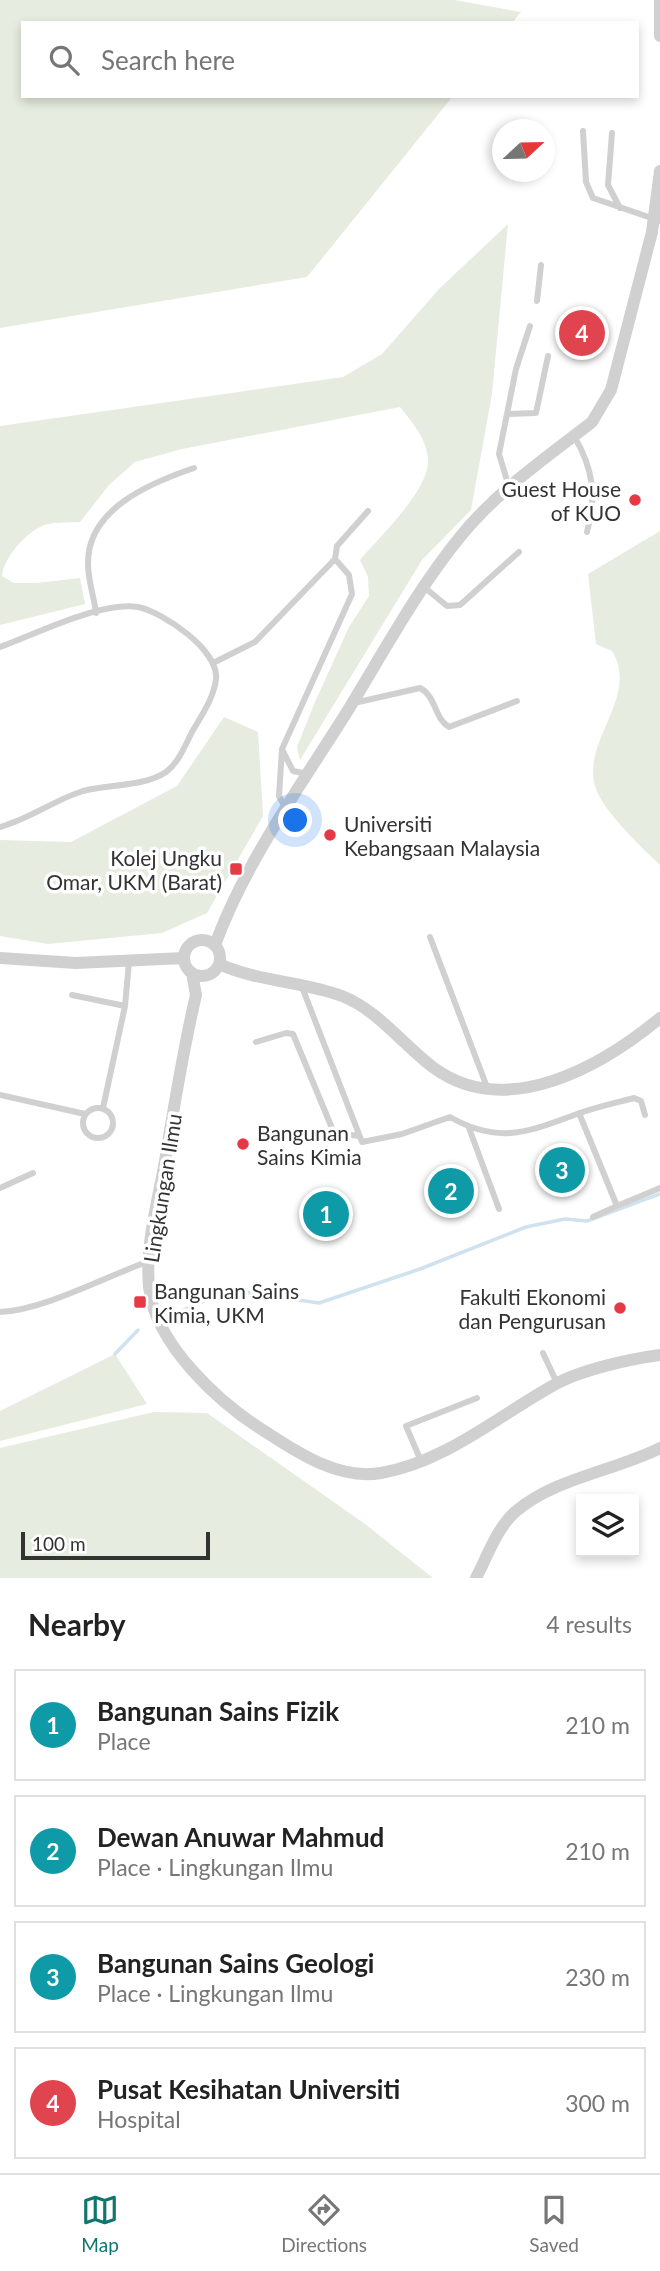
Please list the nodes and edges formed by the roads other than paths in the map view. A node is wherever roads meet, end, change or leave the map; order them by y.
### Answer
1 (660, 0) edge
2 (660, 36) edge
3 (583, 131) dead end
4 (612, 133) dead end
5 (660, 170) edge
6 (620, 208) junction
7 (657, 220) edge
8 (541, 265) dead end
9 (537, 301) dead end
10 (530, 326) dead end
11 (548, 356) dead end
12 (508, 414) junction
13 (574, 436) junction
14 (194, 468) dead end
15 (509, 487) junction
16 (368, 511) dead end
17 (587, 533) dead end
18 (519, 552) dead end
19 (335, 559) junction
20 (424, 587) junction
21 (96, 612) junction
22 (0, 647) edge
23 (213, 663) junction
24 (517, 701) dead end
25 (352, 703) junction
26 (282, 749) junction
27 (309, 774) junction
28 (287, 809) junction
29 (0, 827) edge
30 (430, 937) dead end
31 (215, 946) junction
32 (0, 958) edge
33 (184, 958) junction
34 (129, 962) junction
35 (219, 964) junction
36 (192, 973) junction
37 (302, 985) junction
38 (72, 995) dead end
39 (125, 1006) junction
40 (660, 1018) edge
41 (256, 1042) dead end
42 (488, 1089) junction
43 (0, 1095) edge
44 (103, 1108) junction
45 (85, 1114) junction
46 (579, 1114) junction
47 (645, 1115) dead end
48 (469, 1128) junction
49 (359, 1136) junction
50 (33, 1174) dead end
51 (0, 1188) edge
52 (660, 1188) edge
53 (617, 1206) junction
54 (499, 1209) dead end
55 (593, 1217) dead end
56 (149, 1261) junction
57 (0, 1312) edge
58 (660, 1348) edge
59 (543, 1353) dead end
60 (660, 1355) edge
61 (638, 1357) junction
62 (557, 1383) junction
63 (477, 1398) dead end
64 (660, 1448) edge
65 (421, 1461) junction
66 (481, 1575) edge

1 - 2 street
3 - 6 lane
4 - 6 lane
5 - 7 street
6 - 7 lane
7 - 13 street
8 - 9 lane
10 - 12 lane
11 - 12 lane
12 - 15 lane
13 - 15 street
13 - 17 lane
14 - 21 lane
15 - 20 street
16 - 19 lane
18 - 20 lane
19 - 23 lane
19 - 26 lane
20 - 25 street
21 - 22 lane
21 - 23 lane
23 - 29 lane
24 - 25 lane
25 - 27 street
26 - 27 lane
26 - 28 lane
27 - 28 street
28 - 31 street
30 - 42 lane
31 - 33 street
31 - 35 street
32 - 34 street
33 - 34 street
33 - 36 street
34 - 39 lane
35 - 36 street
35 - 37 street
36 - 56 street, Lingkungan Ilmu
37 - 42 street
37 - 49 lane
38 - 39 lane
39 - 44 lane
40 - 42 street
41 - 49 lane
43 - 45 lane
44 - 45 lane
44 - 45 lane
46 - 47 lane
46 - 48 lane
46 - 53 lane
48 - 49 lane
48 - 54 lane
50 - 51 lane
52 - 53 lane
53 - 55 lane
56 - 57 lane
56 - 65 street, Lingkungan Ilmu
58 - 61 lane
59 - 62 lane
60 - 61 street, Lingkungan Ilmu
61 - 62 street, Lingkungan Ilmu
62 - 65 street, Lingkungan Ilmu
63 - 65 lane
64 - 66 street

